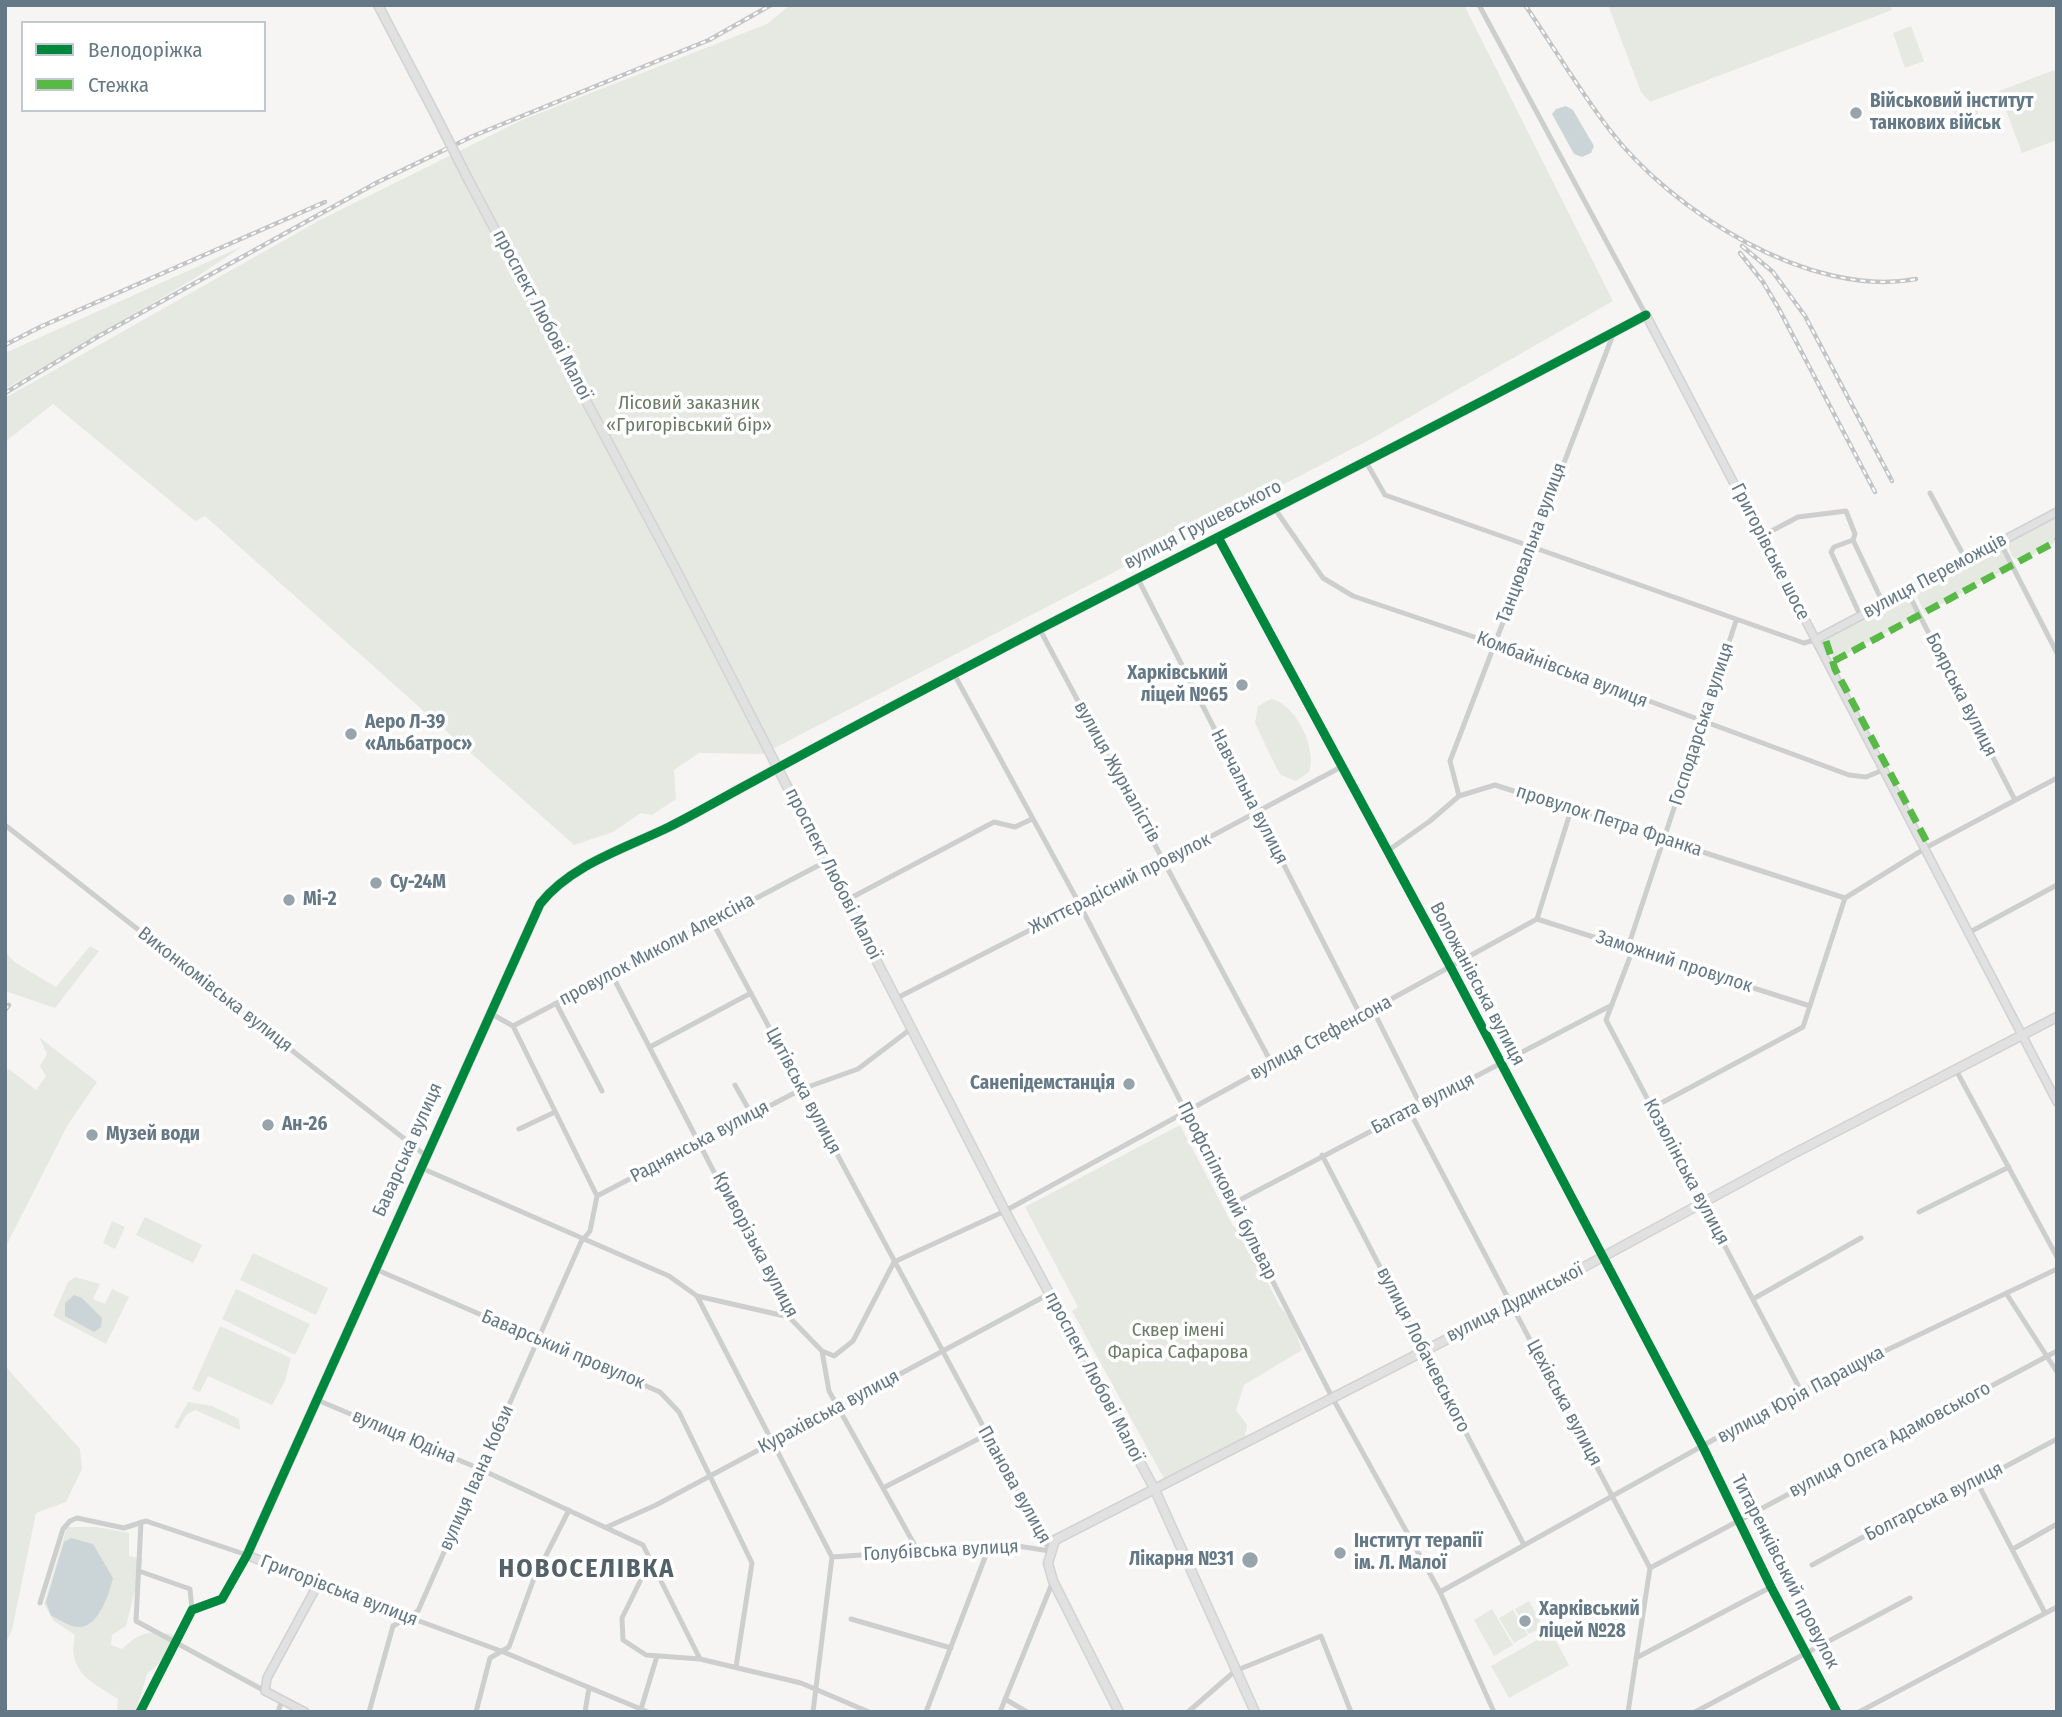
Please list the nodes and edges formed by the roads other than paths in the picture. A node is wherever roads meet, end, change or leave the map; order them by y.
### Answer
1 (378, 5) edge
2 (1479, 5) edge
3 (1646, 315) junction
4 (1614, 332) junction
5 (1366, 462) junction
6 (1930, 493) dead end
7 (1275, 509) junction
8 (2057, 512) edge
9 (1762, 536) junction
10 (1219, 539) junction
11 (1853, 540) junction
12 (2000, 542) junction
13 (1530, 548) junction
14 (1966, 560) junction
15 (1137, 577) junction
16 (1907, 591) junction
17 (1882, 603) junction
18 (1860, 615) junction
19 (1736, 621) junction
20 (1039, 628) junction
21 (1815, 640) junction
22 (1495, 644) junction
23 (2057, 653) edge
24 (954, 674) junction
25 (1702, 723) junction
26 (1341, 767) junction
27 (778, 768) junction
28 (1883, 770) junction
29 (2057, 778) edge
30 (1459, 796) junction
31 (2015, 800) junction
32 (1571, 810) junction
33 (1257, 812) junction
34 (1032, 818) junction
35 (5, 825) edge
36 (1665, 838) junction
37 (1926, 848) junction
38 (1386, 852) junction
39 (1166, 861) junction
40 (825, 862) junction
41 (2057, 885) edge
42 (1845, 898) junction
43 (845, 901) junction
44 (1080, 905) junction
45 (712, 919) junction
46 (1537, 919) junction
47 (1970, 932) junction
48 (1631, 948) junction
49 (1451, 968) junction
50 (611, 973) junction
51 (751, 993) junction
52 (897, 998) junction
53 (556, 1003) junction
54 (1612, 1005) junction
55 (1810, 1006) junction
56 (1373, 1010) junction
57 (489, 1013) junction
58 (1361, 1016) junction
59 (2057, 1017) edge
60 (513, 1026) junction
61 (912, 1028) junction
62 (2023, 1035) junction
63 (650, 1047) junction
64 (1272, 1065) junction
65 (1500, 1065) junction
66 (1956, 1070) junction
67 (735, 1085) dead end
68 (802, 1089) junction
69 (602, 1091) dead end
70 (2057, 1102) edge
71 (1420, 1104) junction
72 (1652, 1108) junction
73 (1409, 1110) junction
74 (1186, 1111) junction
75 (553, 1113) junction
76 (752, 1115) junction
77 (519, 1129) dead end
78 (700, 1141) junction
79 (425, 1155) junction
80 (1322, 1155) junction
81 (419, 1167) junction
82 (2010, 1167) junction
83 (597, 1196) junction
84 (1234, 1203) junction
85 (1702, 1203) junction
86 (1005, 1211) junction
87 (1919, 1212) dead end
88 (584, 1238) junction
89 (1861, 1238) dead end
90 (1603, 1257) junction
91 (2057, 1257) edge
92 (894, 1262) junction
93 (375, 1269) junction
94 (2057, 1269) edge
95 (2006, 1293) junction
96 (1049, 1294) junction
97 (697, 1296) junction
98 (1753, 1299) junction
99 (1513, 1306) junction
100 (789, 1317) junction
101 (539, 1339) junction
102 (1423, 1350) junction
103 (822, 1351) junction
104 (2057, 1351) edge
105 (942, 1352) junction
106 (2047, 1356) junction
107 (2057, 1373) edge
108 (1801, 1391) junction
109 (1332, 1397) junction
110 (315, 1399) junction
111 (838, 1407) junction
112 (986, 1435) junction
113 (2057, 1439) edge
114 (771, 1444) junction
115 (1703, 1447) junction
116 (480, 1469) junction
117 (710, 1476) junction
118 (1977, 1482) junction
119 (883, 1488) junction
120 (1155, 1490) junction
121 (1612, 1496) junction
122 (569, 1510) junction
123 (1739, 1521) junction
124 (141, 1522) junction
125 (2057, 1524) edge
126 (607, 1527) junction
127 (1524, 1545) junction
128 (989, 1547) junction
129 (2013, 1549) junction
130 (918, 1551) junction
131 (1050, 1551) junction
132 (247, 1555) junction
133 (832, 1557) junction
134 (651, 1559) junction
135 (1812, 1565) dead end
136 (1650, 1568) junction
137 (139, 1571) junction
138 (1053, 1581) junction
139 (318, 1584) junction
140 (1771, 1587) junction
141 (1440, 1592) junction
142 (1910, 1598) dead end
143 (40, 1603) dead end
144 (2057, 1607) edge
145 (192, 1610) junction
146 (2045, 1613) junction
147 (407, 1618) junction
148 (852, 1619) dead end
149 (175, 1642) junction
150 (951, 1648) junction
151 (501, 1651) junction
152 (1805, 1653) junction
153 (657, 1656) junction
154 (700, 1658) junction
155 (1636, 1658) junction
156 (736, 1667) junction
157 (1234, 1671) junction
158 (589, 1688) junction
159 (817, 1689) junction
160 (265, 1691) junction
161 (1005, 1699) junction
162 (282, 1700) junction
163 (640, 1709) junction
164 (1117, 1710) edge
165 (1703, 1710) edge
166 (139, 1712) edge
167 (278, 1712) edge
168 (304, 1712) edge
169 (369, 1712) edge
170 (476, 1712) edge
171 (585, 1712) edge
172 (648, 1712) edge
173 (813, 1712) edge
174 (869, 1712) edge
175 (926, 1712) edge
176 (1000, 1712) edge
177 (1027, 1712) edge
178 (1188, 1712) edge
179 (1255, 1712) edge
180 (1351, 1712) edge
181 (1494, 1712) edge
182 (1628, 1712) edge
183 (1695, 1712) edge
184 (1838, 1712) edge
185 (1859, 1712) edge

1 - 27 main road, проспект Любові Малої, bridge
2 - 3 street, Григорівське шосе
3 - 4 street, вулиця Грушевського
3 - 9 street, Григорівське шосе
4 - 5 street, вулиця Грушевського
4 - 13 street, Танцювальна вулиця
5 - 7 street, вулиця Грушевського
5 - 13 street
6 - 14 street
7 - 10 street, вулиця Грушевського
7 - 22 street, Комбайнівська вулиця
8 - 12 street, вулиця Переможців
9 - 11 street
9 - 21 street, Григорівське шосе
10 - 15 street, вулиця Грушевського
10 - 26 street, Воложанівська вулиця
11 - 17 street
11 - 18 street
12 - 14 street, вулиця Переможців
12 - 23 street
13 - 19 street
13 - 22 street, Танцювальна вулиця
14 - 16 street, вулиця Переможців
15 - 20 street, вулиця Грушевського
15 - 33 street, Навчальна вулиця
16 - 17 street, вулиця Переможців
16 - 31 street, Боярська вулиця
17 - 18 street, вулиця Переможців
18 - 21 street, вулиця Переможців
19 - 21 street
19 - 25 street, Господарська вулиця
20 - 24 street, вулиця Грушевського
20 - 39 street, вулиця Журналістів
21 - 28 street, Григорівське шосе
22 - 25 street, Комбайнівська вулиця
22 - 30 street, Танцювальна вулиця
24 - 27 street, вулиця Грушевського
24 - 34 street, Профспілковий бульвар
25 - 28 street, Комбайнівська вулиця
25 - 36 street, Господарська вулиця
26 - 33 street, Життєрадісний провулок
26 - 38 street, Воложанівська вулиця
27 - 40 main road, проспект Любові Малої
27 - 57 street, Баварська вулиця
28 - 37 street, Григорівське шосе
29 - 31 street
30 - 32 street, провулок Петра Франка
30 - 38 street, провулок Петра Франка
31 - 37 street
32 - 36 street, провулок Петра Франка
32 - 46 street
33 - 39 street, Життєрадісний провулок
33 - 58 street, Навчальна вулиця
34 - 43 street
34 - 44 street, Профспілковий бульвар
35 - 79 street, Виконкомівська вулиця
36 - 42 street, провулок Петра Франка
36 - 48 street, Господарська вулиця
37 - 42 street
37 - 47 street, Григорівське шосе
38 - 49 street, Воложанівська вулиця
39 - 44 street, Життєрадісний провулок
39 - 64 street, вулиця Журналістів
40 - 43 main road, проспект Любові Малої
40 - 45 street, провулок Миколи Алексіна
41 - 47 street
42 - 55 street
43 - 52 main road, проспект Любові Малої
44 - 52 street, Життєрадісний провулок
44 - 74 street, Профспілковий бульвар
45 - 50 street, провулок Миколи Алексіна
45 - 51 street, Цитівська вулиця
46 - 48 street, Заможний провулок
46 - 49 street, вулиця Стефенсона
47 - 62 street, Григорівське шосе
48 - 54 street, Козюлінська вулиця
48 - 55 street, Заможний провулок
49 - 56 street, вулиця Стефенсона
49 - 65 street, Воложанівська вулиця
50 - 53 street, провулок Миколи Алексіна
50 - 63 street, Криворізька вулиця
51 - 63 street
51 - 68 street, Цитівська вулиця
52 - 61 main road, проспект Любові Малої
53 - 60 street, провулок Миколи Алексіна
53 - 69 street
54 - 65 street, Багата вулиця
54 - 72 street, Козюлінська вулиця
55 - 72 street
56 - 58 street, вулиця Стефенсона
56 - 71 street
57 - 60 street
57 - 79 street, Баварська вулиця
58 - 64 street, вулиця Стефенсона
59 - 62 main road, вулиця Дудинської
60 - 75 street
61 - 68 street, Раднянська вулиця
61 - 86 main road, проспект Любові Малої
62 - 66 main road, вулиця Дудинської
62 - 70 street, Григорівське шосе
63 - 78 street, Криворізька вулиця
64 - 74 street, вулиця Стефенсона
65 - 71 street, Багата вулиця
65 - 90 street, Воложанівська вулиця
66 - 82 street
66 - 85 main road, вулиця Дудинської
67 - 76 street
68 - 76 street, Раднянська вулиця
68 - 92 street, Цитівська вулиця
71 - 73 street, Багата вулиця
72 - 85 street, Козюлінська вулиця
73 - 80 street, Багата вулиця
73 - 99 street, Цехівська вулиця
74 - 84 street, Профспілковий бульвар
74 - 86 street, вулиця Стефенсона
75 - 77 street
75 - 83 street
76 - 78 street, Раднянська вулиця
78 - 83 street, Раднянська вулиця
78 - 100 street, Криворізька вулиця
79 - 81 street, Баварська вулиця
80 - 84 street, Багата вулиця
80 - 102 street, вулиця Лобачевського
81 - 88 street
81 - 93 street, Баварська вулиця
82 - 87 street
82 - 91 street
83 - 88 street, вулиця Івана Кобзи
84 - 109 street, Профспілковий бульвар
85 - 90 main road, вулиця Дудинської
85 - 98 street, Козюлінська вулиця
86 - 92 street, вулиця Стефенсона
86 - 96 main road, проспект Любові Малої
88 - 97 street
88 - 101 street, вулиця Івана Кобзи
89 - 98 street
90 - 99 main road, вулиця Дудинської
90 - 115 street, Воложанівська вулиця
92 - 103 street
92 - 105 street, Планова вулиця
93 - 101 street, Баварський провулок
93 - 110 street, Баварська вулиця
94 - 95 street, вулиця Юрія Паращука
95 - 106 street
95 - 108 street, вулиця Юрія Паращука
96 - 105 street, Курахівська вулиця
96 - 120 main road, проспект Любові Малої
97 - 100 street
97 - 114 street
98 - 108 street, Козюлінська вулиця
99 - 102 main road, вулиця Дудинської
99 - 121 street, Цехівська вулиця
100 - 103 street, Криворізька вулиця
101 - 116 street, вулиця Івана Кобзи
101 - 117 street, Баварський провулок
102 - 109 main road, вулиця Дудинської
102 - 127 street, вулиця Лобачевського
103 - 111 street
104 - 106 street, вулиця Олега Адамовського
105 - 111 street, Курахівська вулиця
105 - 112 street, Планова вулиця
106 - 107 street
106 - 123 street, вулиця Олега Адамовського
108 - 115 street, вулиця Юрія Паращука
109 - 120 main road, вулиця Дудинської
109 - 141 street, Профспілковий бульвар
110 - 116 street, вулиця Юдіна
110 - 132 street, Баварська вулиця
111 - 114 street, Курахівська вулиця
111 - 119 street
112 - 119 street
112 - 131 street, Планова вулиця
113 - 118 street, Болгарська вулиця
114 - 117 street, Курахівська вулиця
114 - 133 street
115 - 121 street, вулиця Юрія Паращука
115 - 123 street, Титаренківський провулок
116 - 122 street, вулиця Юдіна
116 - 147 street, вулиця Івана Кобзи
117 - 126 street, Курахівська вулиця
117 - 156 street, Баварський провулок
118 - 129 street
118 - 135 street, Болгарська вулиця
119 - 130 street
120 - 131 main road, вулиця Дудинської
120 - 157 main road, проспект Любові Малої
121 - 127 street, вулиця Юрія Паращука
121 - 136 street, Цехівська вулиця
122 - 126 street, вулиця Юдіна
122 - 151 street
123 - 136 street, вулиця Олега Адамовського
123 - 140 street, Титаренківський провулок
124 - 132 street, Григорівська вулиця
124 - 137 street
124 - 143 street, Григорівська вулиця
125 - 129 street
126 - 134 street, вулиця Юдіна
127 - 141 street, вулиця Юрія Паращука
128 - 130 street, Голубівська вулиця
128 - 131 street, Голубівська вулиця
128 - 150 street
129 - 146 street
130 - 133 street, Голубівська вулиця
131 - 138 main road, Планова вулиця
132 - 139 street, Григорівська вулиця
132 - 145 street, Баварська вулиця
133 - 159 street
134 - 153 street
134 - 154 street
136 - 155 street
137 - 145 street
137 - 149 street
138 - 161 street
138 - 164 main road, Планова вулиця
139 - 147 street, Григорівська вулиця
139 - 160 street
140 - 152 street, Титаренківський провулок
140 - 155 street
141 - 181 street, Профспілковий бульвар
142 - 152 street
144 - 146 street
145 - 149 street
146 - 185 street
147 - 151 street, Григорівська вулиця
147 - 169 street, вулиця Івана Кобзи
148 - 150 street
149 - 160 street
149 - 166 street
150 - 175 street
151 - 158 street, Григорівська вулиця
151 - 170 street
152 - 165 street
152 - 184 street, Титаренківський провулок
153 - 154 street
153 - 163 street
154 - 156 street
155 - 182 street
156 - 159 street
157 - 178 street
157 - 179 main road, проспект Любові Малої
157 - 180 street
158 - 163 street, Григорівська вулиця
158 - 171 street
159 - 173 street
159 - 174 street
160 - 162 street
161 - 176 street
161 - 177 street
162 - 167 street
162 - 168 street
163 - 172 street, Григорівська вулиця
165 - 183 street

